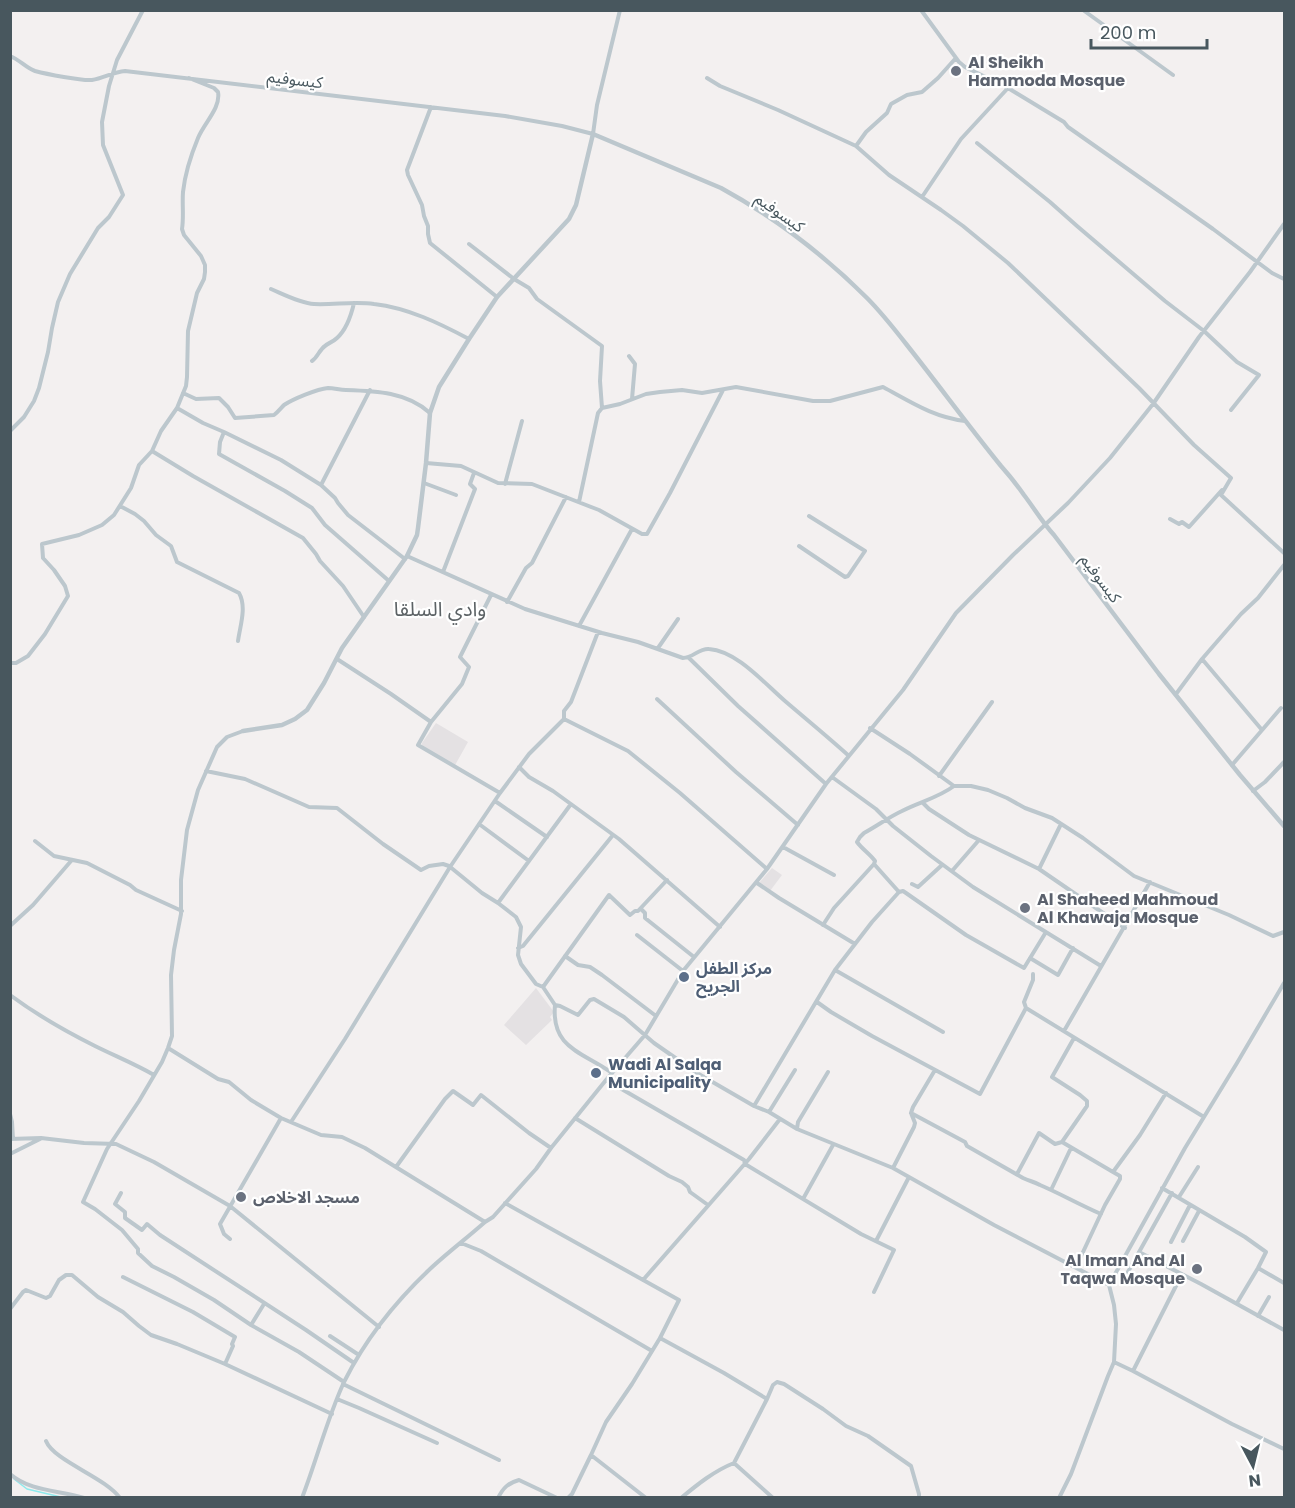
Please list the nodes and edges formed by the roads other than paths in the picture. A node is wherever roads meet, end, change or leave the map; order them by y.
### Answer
1 (143, 10) edge
2 (620, 10) edge
3 (921, 10) edge
4 (1083, 10) edge
5 (10, 56) edge
6 (955, 59) junction
7 (112, 73) junction
8 (1173, 75) dead end
9 (189, 78) junction
10 (707, 78) dead end
11 (1008, 88) junction
12 (431, 107) junction
13 (593, 134) junction
14 (977, 143) dead end
15 (856, 146) junction
16 (922, 197) junction
17 (1284, 224) edge
18 (469, 244) dead end
19 (1257, 262) junction
20 (514, 279) junction
21 (1284, 279) edge
22 (271, 289) dead end
23 (497, 297) junction
24 (354, 303) junction
25 (1204, 331) junction
26 (469, 339) junction
27 (629, 356) dead end
28 (312, 361) dead end
29 (370, 390) junction
30 (723, 390) junction
31 (183, 393) junction
32 (632, 400) junction
33 (1153, 404) junction
34 (177, 408) junction
35 (602, 408) junction
36 (1231, 410) dead end
37 (430, 413) junction
38 (522, 421) dead end
39 (965, 421) junction
40 (10, 431) edge
41 (224, 432) junction
42 (152, 451) junction
43 (426, 463) junction
44 (474, 473) junction
45 (424, 483) junction
46 (321, 484) junction
47 (505, 484) junction
48 (1226, 485) junction
49 (456, 495) dead end
50 (566, 497) junction
51 (579, 502) junction
52 (120, 506) junction
53 (809, 516) dead end
54 (1170, 519) dead end
55 (1045, 525) junction
56 (632, 529) junction
57 (799, 546) dead end
58 (1284, 553) edge
59 (406, 557) junction
60 (1284, 565) edge
61 (443, 572) junction
62 (389, 581) junction
63 (491, 595) junction
64 (507, 602) junction
65 (364, 617) junction
66 (678, 619) dead end
67 (579, 626) junction
68 (598, 632) junction
69 (238, 640) dead end
70 (658, 648) junction
71 (689, 658) junction
72 (337, 659) junction
73 (1202, 659) junction
74 (10, 663) edge
75 (1176, 694) junction
76 (657, 699) dead end
77 (992, 702) dead end
78 (1281, 708) dead end
79 (564, 719) junction
80 (431, 722) junction
81 (870, 728) junction
82 (1262, 730) junction
83 (243, 731) joint
84 (849, 756) junction
85 (1284, 762) edge
86 (1232, 765) junction
87 (519, 767) junction
88 (206, 771) junction
89 (939, 776) junction
90 (832, 777) junction
91 (826, 784) junction
92 (954, 786) junction
93 (1253, 791) junction
94 (500, 794) junction
95 (495, 801) junction
96 (923, 803) junction
97 (571, 804) junction
98 (887, 820) junction
99 (479, 824) junction
100 (1061, 824) junction
101 (798, 825) junction
102 (1284, 826) edge
103 (613, 834) junction
104 (547, 837) junction
105 (979, 840) junction
106 (35, 841) dead end
107 (783, 847) junction
108 (71, 860) junction
109 (529, 861) junction
110 (874, 864) junction
111 (942, 865) junction
112 (450, 867) junction
113 (1038, 869) junction
114 (768, 870) junction
115 (951, 872) junction
116 (834, 875) dead end
117 (667, 880) junction
118 (1150, 882) junction
119 (757, 883) junction
120 (912, 884) dead end
121 (899, 892) junction
122 (498, 903) junction
123 (641, 909) junction
124 (182, 911) junction
125 (823, 925) junction
126 (10, 926) edge
127 (720, 927) junction
128 (1125, 928) junction
129 (1046, 932) junction
130 (1284, 932) edge
131 (637, 936) dead end
132 (855, 944) junction
133 (518, 948) junction
134 (1074, 948) junction
135 (565, 956) junction
136 (694, 957) junction
137 (1030, 958) junction
138 (1101, 966) junction
139 (835, 970) junction
140 (683, 971) junction
141 (1033, 974) dead end
142 (1284, 982) edge
143 (543, 987) junction
144 (10, 995) edge
145 (817, 1002) junction
146 (555, 1005) junction
147 (1026, 1008) junction
148 (656, 1016) junction
149 (1064, 1031) junction
150 (944, 1032) dead end
151 (645, 1035) junction
152 (1074, 1038) junction
153 (168, 1048) junction
154 (795, 1070) dead end
155 (935, 1070) junction
156 (828, 1072) dead end
157 (612, 1074) junction
158 (154, 1075) junction
159 (606, 1080) junction
160 (1166, 1093) junction
161 (754, 1106) junction
162 (770, 1112) junction
163 (911, 1113) junction
164 (10, 1114) edge
165 (1204, 1117) junction
166 (281, 1118) junction
167 (575, 1118) junction
168 (780, 1119) junction
169 (291, 1122) junction
170 (797, 1129) junction
171 (40, 1138) junction
172 (12, 1139) edge
173 (1062, 1142) junction
174 (111, 1144) junction
175 (833, 1144) junction
176 (551, 1148) junction
177 (1071, 1148) junction
178 (10, 1154) edge
179 (745, 1164) junction
180 (396, 1167) junction
181 (892, 1167) junction
182 (1198, 1167) dead end
183 (1113, 1172) junction
184 (1017, 1174) junction
185 (909, 1177) junction
186 (1162, 1188) junction
187 (1051, 1190) junction
188 (121, 1193) dead end
189 (1172, 1193) junction
190 (1179, 1197) junction
191 (803, 1199) junction
192 (505, 1203) junction
193 (708, 1205) junction
194 (1190, 1205) junction
195 (230, 1206) junction
196 (1199, 1211) junction
197 (1101, 1214) junction
198 (485, 1222) junction
199 (230, 1239) dead end
200 (876, 1241) junction
201 (1183, 1241) dead end
202 (1171, 1242) dead end
203 (461, 1243) junction
204 (1139, 1252) junction
205 (1076, 1267) junction
206 (1258, 1268) junction
207 (1182, 1275) junction
208 (123, 1277) dead end
209 (1124, 1279) dead end
210 (643, 1280) junction
211 (1284, 1283) edge
212 (1109, 1285) junction
213 (874, 1292) dead end
214 (1269, 1297) dead end
215 (264, 1304) junction
216 (1237, 1304) junction
217 (10, 1309) edge
218 (1258, 1316) junction
219 (251, 1325) junction
220 (379, 1327) junction
221 (1284, 1330) edge
222 (330, 1336) dead end
223 (660, 1338) junction
224 (652, 1351) junction
225 (359, 1354) junction
226 (1114, 1362) junction
227 (225, 1364) junction
228 (354, 1364) junction
229 (1133, 1371) junction
230 (344, 1383) junction
231 (337, 1399) junction
232 (767, 1399) junction
233 (332, 1414) junction
234 (46, 1441) dead end
235 (437, 1443) dead end
236 (1284, 1449) edge
237 (591, 1455) junction
238 (499, 1460) dead end
239 (734, 1463) junction
240 (10, 1474) edge
241 (84, 1497) edge
242 (120, 1497) edge
243 (302, 1497) edge
244 (498, 1497) edge
245 (557, 1497) edge
246 (568, 1497) edge
247 (646, 1497) edge
248 (681, 1497) edge
249 (773, 1497) edge
250 (919, 1497) edge
251 (1059, 1497) edge

1 - 7 street
2 - 13 street
3 - 6 street
4 - 8 street
5 - 7 street, كيسوفيم
6 - 11 street
6 - 15 street
7 - 9 street, كيسوفيم
7 - 40 street
9 - 12 street, كيسوفيم
9 - 31 street
10 - 15 street
11 - 16 street
11 - 19 street
12 - 13 street, كيسوفيم
12 - 23 street
13 - 20 street
13 - 39 street, كيسوفيم
14 - 25 street
15 - 16 street
16 - 33 street
17 - 19 street
18 - 20 street
19 - 21 street
19 - 25 street
20 - 23 street
20 - 35 street
22 - 24 street
23 - 26 street
24 - 26 street
24 - 28 street
25 - 33 street
25 - 36 street
26 - 37 street
27 - 32 street
29 - 31 street
29 - 37 street
29 - 46 street
30 - 32 street
30 - 39 street
30 - 56 street
31 - 34 street
32 - 35 street
33 - 48 street
33 - 55 street
34 - 41 street
34 - 42 street
35 - 51 street
37 - 43 street
38 - 47 street
39 - 55 street, كيسوفيم
41 - 46 street
41 - 62 street
42 - 52 street
42 - 65 street
43 - 44 street
43 - 45 street
44 - 47 street
44 - 61 street
45 - 49 street
45 - 59 street
46 - 59 street
47 - 50 street
48 - 54 street
48 - 58 street
50 - 51 street
50 - 64 street
51 - 56 street
52 - 69 street
52 - 74 street
53 - 57 street
55 - 75 street, كيسوفيم
55 - 81 street
56 - 67 street
59 - 61 street
59 - 62 street
60 - 73 street
61 - 63 street
62 - 65 street
63 - 64 street
63 - 80 street
64 - 67 street
65 - 72 street
66 - 70 street
67 - 68 street
68 - 70 street
68 - 79 street
70 - 71 street
71 - 84 street
71 - 91 street
72 - 80 street
72 - 83 street
73 - 75 street
73 - 82 street
75 - 86 street, كيسوفيم
76 - 101 street
77 - 89 street
78 - 82 street
79 - 87 street
79 - 114 street
80 - 94 street
81 - 84 street
81 - 89 street
82 - 86 street
83 - 88 street
84 - 90 street
85 - 93 street
86 - 93 street, كيسوفيم
87 - 94 street
87 - 97 street
88 - 112 street
88 - 124 street
89 - 92 street
90 - 91 street
90 - 98 street
91 - 101 street
92 - 96 street
92 - 100 street
93 - 102 street, كيسوفيم
94 - 95 street
95 - 99 street
95 - 104 street
96 - 98 street
96 - 105 street
97 - 103 street
97 - 104 street
98 - 110 street
98 - 111 street
99 - 109 street
99 - 112 street
100 - 113 street
100 - 118 street
101 - 107 street
103 - 117 street
103 - 133 street
104 - 109 street
105 - 113 street
105 - 115 street
106 - 108 street
107 - 114 street
107 - 116 street
108 - 124 street
108 - 126 street
109 - 122 street
110 - 121 street
110 - 125 street
111 - 115 street
111 - 120 street
112 - 122 street
112 - 169 street
113 - 128 street
114 - 119 street
115 - 129 street
117 - 123 street
117 - 127 street
118 - 128 street
118 - 130 street
119 - 125 street
119 - 127 street
121 - 132 street
121 - 137 street
122 - 133 street
123 - 135 street
123 - 136 street
124 - 153 street
125 - 132 street
127 - 136 street
128 - 138 street
129 - 134 street
129 - 137 street
131 - 140 street
132 - 139 street
133 - 143 street
134 - 137 street
134 - 138 street
135 - 143 street
135 - 148 street
136 - 140 street
138 - 149 street
139 - 145 street
139 - 150 street
140 - 148 street
141 - 147 street
142 - 165 street
143 - 146 street
144 - 158 street
145 - 155 street
145 - 161 street
146 - 151 street
146 - 157 street
147 - 149 street
147 - 155 street
148 - 151 street
149 - 152 street
151 - 157 street
151 - 161 street
152 - 160 street
152 - 173 street
153 - 158 street
153 - 166 street
154 - 162 street
155 - 163 street
156 - 170 street
157 - 159 street
158 - 174 street
159 - 167 street
159 - 179 street
160 - 165 street
160 - 183 street
161 - 162 street
162 - 168 street
163 - 181 street
163 - 184 street
164 - 172 street
165 - 186 street
166 - 169 street
166 - 195 street
167 - 176 street
167 - 193 street
168 - 170 street
168 - 179 street
169 - 180 street
170 - 175 street
171 - 172 street
171 - 174 street
171 - 178 street
173 - 177 street
173 - 184 street
174 - 195 street
174 - 219 street
175 - 181 street
175 - 191 street
176 - 180 street
176 - 192 street
177 - 183 street
177 - 187 street
179 - 191 street
179 - 193 street
180 - 198 street
181 - 185 street
182 - 190 street
183 - 197 street
184 - 187 street
185 - 200 street
185 - 205 street
186 - 189 street
186 - 212 street
187 - 197 street
188 - 215 street
189 - 190 street
189 - 204 street
190 - 194 street
191 - 200 street
192 - 198 street
192 - 210 street
193 - 210 street
194 - 196 street
194 - 202 street
195 - 199 street
195 - 220 street
196 - 201 street
196 - 206 street
197 - 205 street
198 - 203 street
200 - 213 street
203 - 220 street
203 - 224 street
204 - 207 street
204 - 209 street
205 - 212 street
206 - 211 street
206 - 216 street
207 - 216 street
207 - 229 street
208 - 227 street
210 - 223 street
212 - 226 street
214 - 218 street
215 - 219 street
215 - 228 street
216 - 218 street
217 - 227 street
218 - 221 street
219 - 230 street
220 - 225 street
222 - 225 street
223 - 224 street
223 - 232 street
224 - 237 street
225 - 228 street
226 - 229 street
226 - 251 street
227 - 233 street
228 - 230 street
229 - 236 street
230 - 231 street
230 - 238 street
231 - 233 street
231 - 235 street
232 - 239 street
232 - 250 street
233 - 243 street
234 - 242 street
237 - 246 street
237 - 247 street
239 - 248 street
239 - 249 street
240 - 241 street
244 - 245 street

